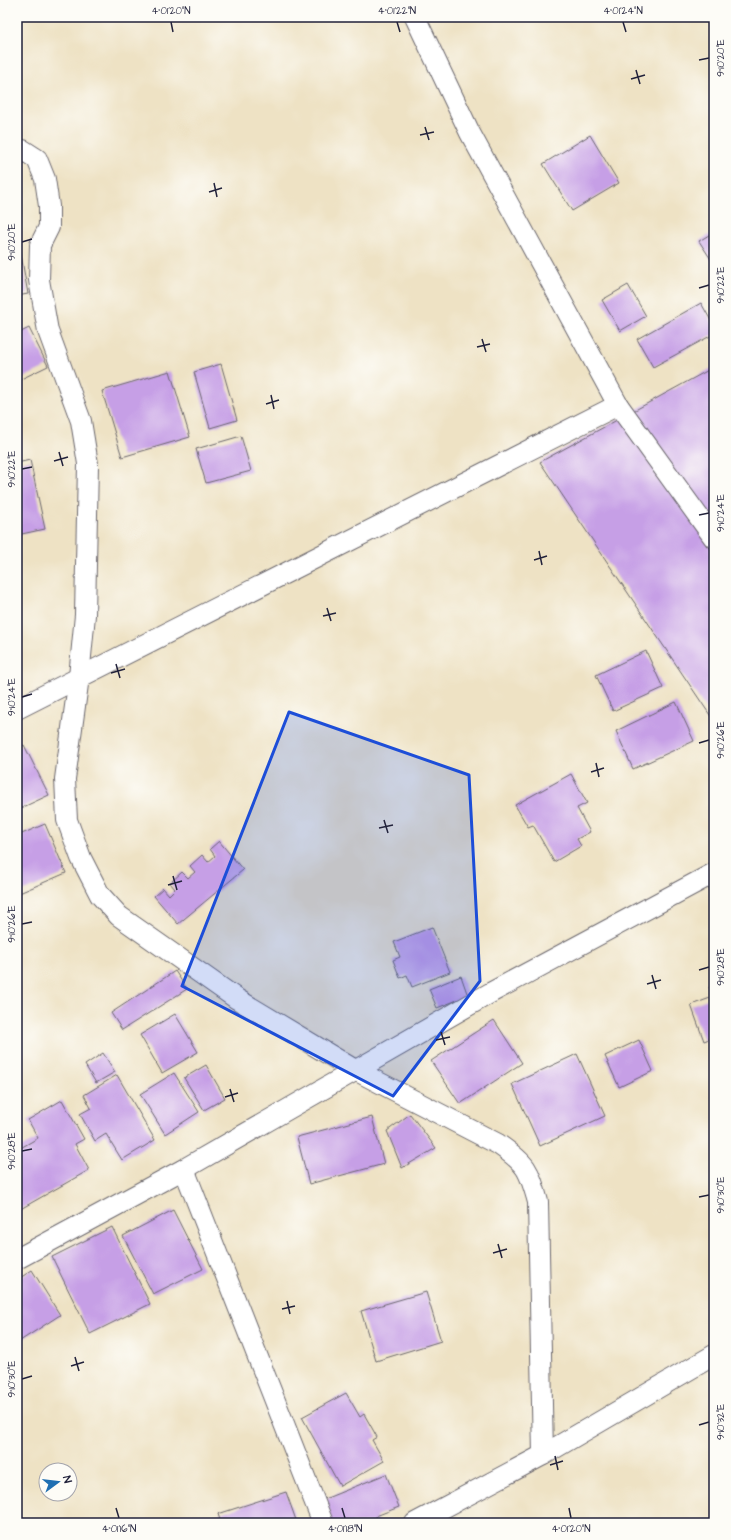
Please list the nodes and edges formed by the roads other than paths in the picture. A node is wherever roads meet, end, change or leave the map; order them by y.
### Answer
1 (414, 17) edge
2 (17, 149) edge
3 (618, 406) junction
4 (714, 538) edge
5 (79, 677) junction
6 (17, 709) edge
7 (714, 873) edge
8 (355, 1070) junction
9 (184, 1169) junction
10 (17, 1259) edge
11 (714, 1355) edge
12 (543, 1455) junction
13 (323, 1523) edge
14 (415, 1523) edge

1 - 3 street
2 - 5 street
3 - 4 street
3 - 5 street
5 - 6 street
5 - 8 street
7 - 8 street
8 - 9 street
8 - 12 street
9 - 10 street
9 - 13 street
11 - 12 street
12 - 14 street

